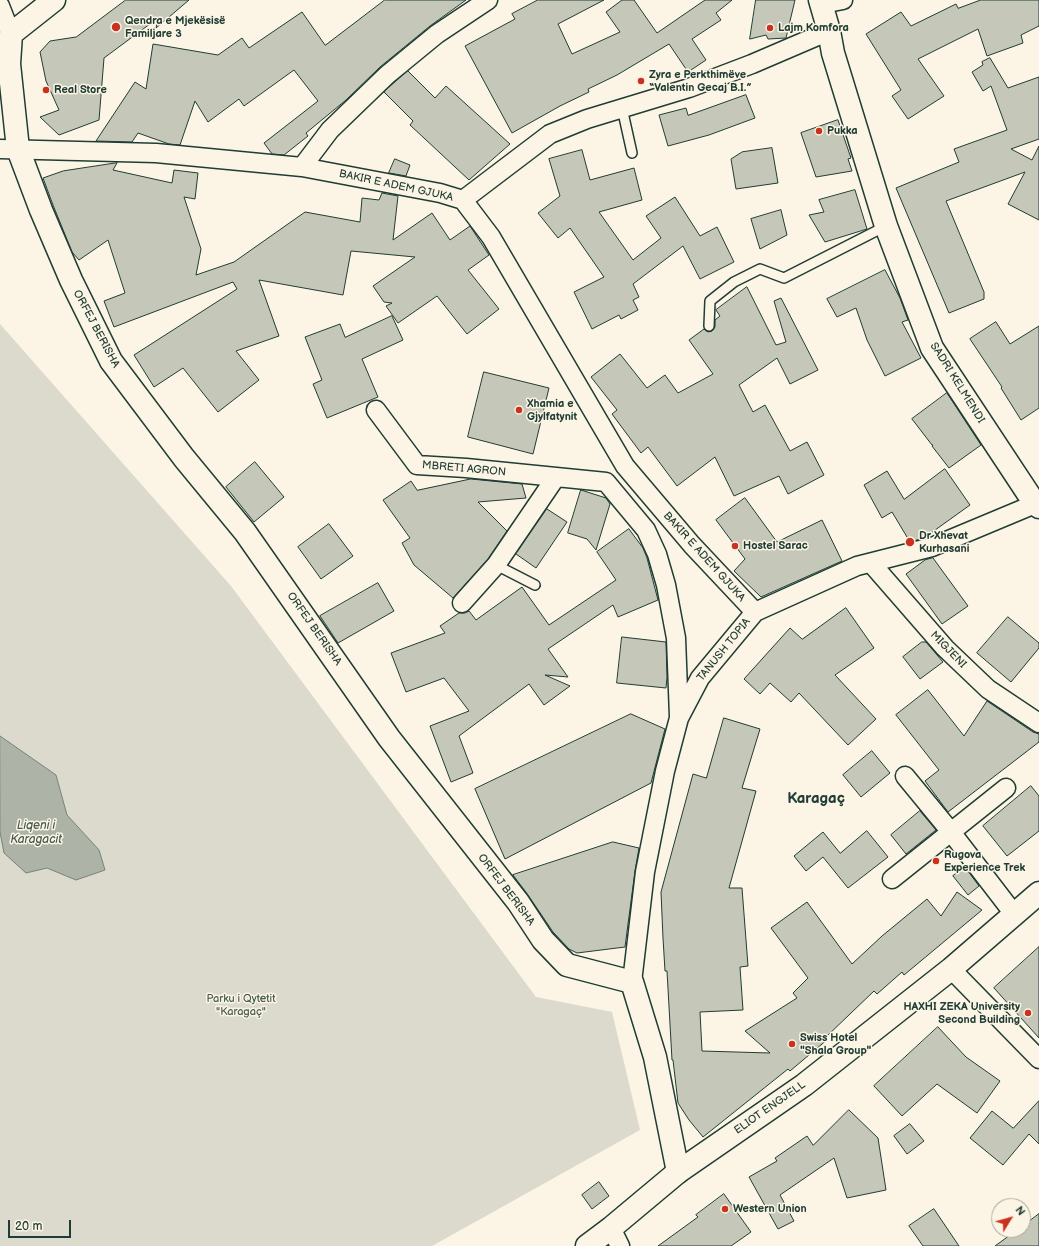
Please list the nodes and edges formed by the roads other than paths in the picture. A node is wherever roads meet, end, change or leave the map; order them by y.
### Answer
1 (54, 0) edge
2 (488, 0) edge
3 (828, 1) edge
4 (0, 6) edge
5 (829, 31) junction
6 (11, 34) junction
7 (4, 68) edge
8 (622, 108) junction
9 (9, 149) edge
10 (632, 153) dead end
11 (302, 167) junction
12 (464, 200) junction
13 (886, 226) junction
14 (709, 326) dead end
15 (376, 410) dead end
16 (625, 466) junction
17 (556, 478) junction
18 (606, 482) junction
19 (654, 501) junction
20 (1037, 505) edge
21 (637, 518) junction
22 (871, 563) junction
23 (496, 565) junction
24 (535, 585) dead end
25 (462, 603) dead end
26 (755, 612) junction
27 (679, 718) junction
28 (1039, 723) edge
29 (905, 776) dead end
30 (1006, 788) dead end
31 (951, 832) junction
32 (892, 879) dead end
33 (1039, 893) edge
34 (1014, 914) junction
35 (951, 969) junction
36 (632, 982) junction
37 (1039, 1059) edge
38 (678, 1172) junction
39 (615, 1237) edge
40 (587, 1246) edge

1 - 6 street
2 - 11 street
3 - 5 street, SADRI KELMENDI
4 - 6 street
5 - 8 street
5 - 13 street, SADRI KELMENDI
6 - 7 street, ORFEJ BERISHA
7 - 9 street, ORFEJ BERISHA
8 - 10 lane
8 - 12 street
9 - 11 street, BAKIR E ADEM GJUKA
9 - 36 street, ORFEJ BERISHA
11 - 12 street, BAKIR E ADEM GJUKA
12 - 16 street, BAKIR E ADEM GJUKA
13 - 14 lane
13 - 20 street, SADRI KELMENDI
15 - 17 street, MBRETI AGRON
16 - 18 street
16 - 19 street, BAKIR E ADEM GJUKA
17 - 18 street, MBRETI AGRON
17 - 23 street
18 - 21 street
19 - 21 street, BAKIR E ADEM GJUKA
19 - 26 street, BAKIR E ADEM GJUKA
20 - 22 street, TANUSH TOPIA
21 - 27 street
22 - 26 street, TANUSH TOPIA
22 - 28 street, MIGJENI
23 - 24 lane
23 - 25 street
26 - 27 street, TANUSH TOPIA
27 - 36 street, TANUSH TOPIA
29 - 31 street
30 - 31 street
31 - 32 street
31 - 34 street
33 - 34 street, ELIOT ENGJELL
34 - 35 street, ELIOT ENGJELL
35 - 37 street
35 - 38 street, ELIOT ENGJELL
36 - 38 street
38 - 39 street, ELIOT ENGJELL
39 - 40 street, ELIOT ENGJELL

